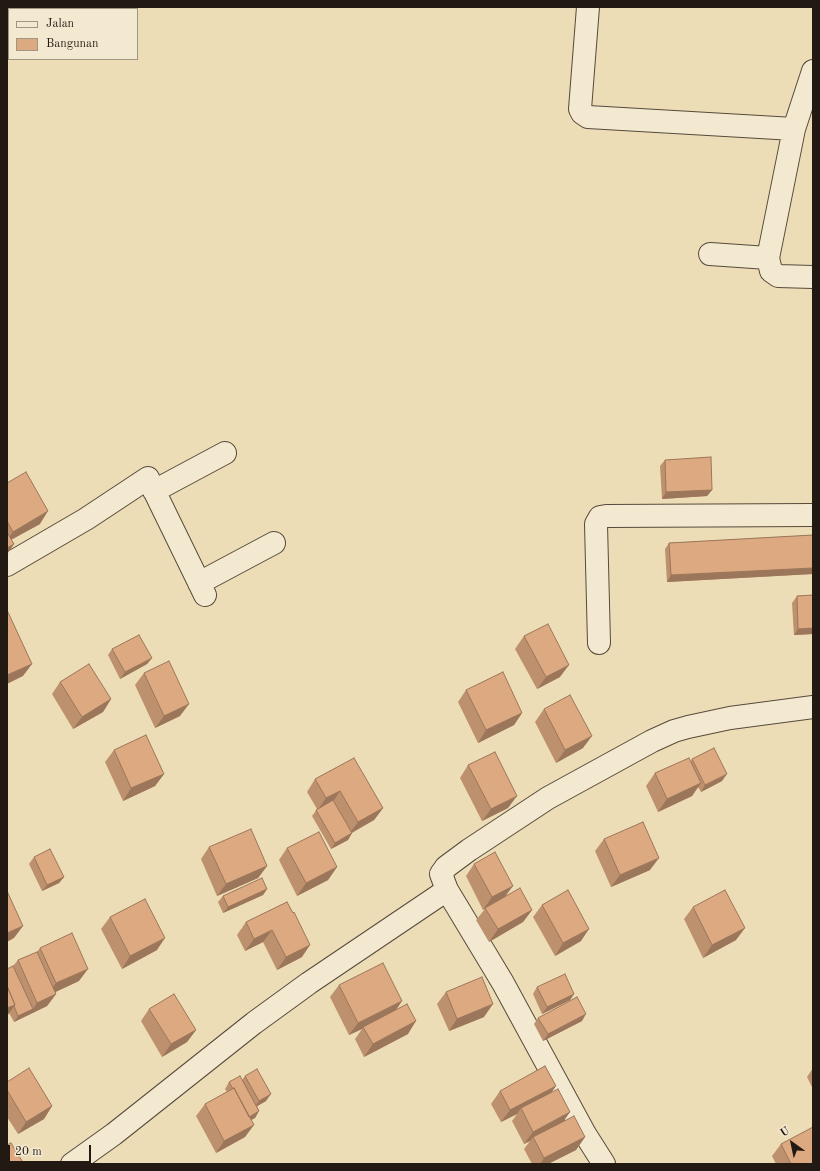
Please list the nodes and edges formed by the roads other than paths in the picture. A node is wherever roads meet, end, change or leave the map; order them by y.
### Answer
1 (588, 7) edge
2 (813, 71) edge
3 (794, 129) junction
4 (710, 254) dead end
5 (768, 258) junction
6 (813, 277) edge
7 (225, 454) dead end
8 (154, 491) junction
9 (813, 515) edge
10 (274, 543) dead end
11 (7, 565) edge
12 (599, 643) dead end
13 (813, 708) edge
14 (447, 890) junction
15 (72, 1164) edge
16 (604, 1164) edge

1 - 3 street
2 - 3 street
3 - 5 street
4 - 5 street
5 - 6 street
7 - 8 street
8 - 10 street
8 - 11 street
9 - 12 street
13 - 14 street
14 - 15 street
14 - 16 street

